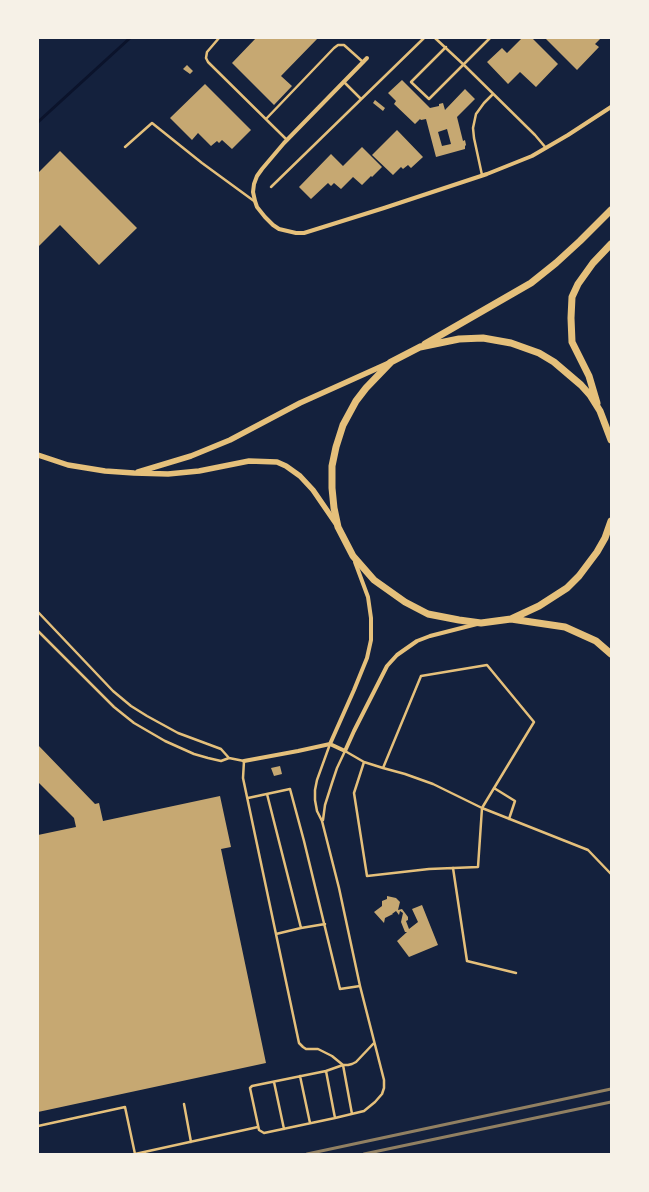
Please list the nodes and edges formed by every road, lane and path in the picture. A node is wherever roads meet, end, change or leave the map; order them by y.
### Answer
1 (219, 38) edge
2 (424, 38) edge
3 (435, 38) edge
4 (490, 38) edge
5 (446, 47) junction
6 (367, 58) dead end
7 (364, 62) junction
8 (464, 65) junction
9 (344, 82) junction
10 (493, 94) junction
11 (361, 99) junction
12 (611, 106) edge
13 (266, 119) junction
14 (288, 140) junction
15 (125, 147) dead end
16 (546, 148) junction
17 (482, 175) junction
18 (271, 187) dead end
19 (255, 202) junction
20 (611, 210) edge
21 (611, 244) edge
22 (420, 347) junction
23 (391, 362) junction
24 (600, 411) junction
25 (611, 440) edge
26 (38, 455) edge
27 (134, 473) junction
28 (611, 521) edge
29 (338, 527) junction
30 (353, 556) junction
31 (38, 612) edge
32 (511, 619) junction
33 (481, 623) junction
34 (38, 631) edge
35 (611, 654) edge
36 (330, 744) junction
37 (345, 752) junction
38 (229, 758) junction
39 (244, 761) junction
40 (364, 762) junction
41 (382, 768) junction
42 (494, 788) junction
43 (267, 794) junction
44 (248, 798) junction
45 (482, 808) junction
46 (509, 819) junction
47 (322, 821) junction
48 (453, 868) junction
49 (611, 874) edge
50 (325, 924) junction
51 (301, 928) junction
52 (276, 934) junction
53 (516, 973) dead end
54 (360, 986) junction
55 (374, 1043) junction
56 (343, 1065) junction
57 (326, 1072) junction
58 (300, 1076) junction
59 (274, 1082) junction
60 (184, 1104) dead end
61 (352, 1114) junction
62 (335, 1118) junction
63 (310, 1123) junction
64 (38, 1126) edge
65 (258, 1127) junction
66 (284, 1129) junction
67 (191, 1142) junction
68 (135, 1154) edge

1 - 13 lane
2 - 11 lane
3 - 5 lane
4 - 8 lane
5 - 8 lane
5 - 8 lane
6 - 7 street
7 - 9 street
7 - 13 lane
8 - 10 lane
9 - 11 lane
9 - 14 street
10 - 16 lane
10 - 17 lane
11 - 18 lane
12 - 16 street
13 - 14 lane
14 - 19 street
15 - 19 lane
16 - 17 street
17 - 19 street
20 - 22 main road
21 - 24 main road
22 - 23 main road
22 - 24 main road
23 - 27 street
23 - 29 main road
24 - 25 main road
26 - 27 street
27 - 29 street
28 - 32 main road
29 - 30 main road
30 - 33 main road
30 - 36 street
31 - 38 lane
32 - 33 main road
32 - 35 main road
33 - 37 street
34 - 38 lane
36 - 37 street
36 - 39 street
36 - 47 lane
37 - 40 lane
37 - 47 lane
38 - 39 lane
39 - 44 lane
40 - 41 lane
40 - 48 lane
41 - 42 lane
41 - 45 lane
42 - 45 lane
42 - 46 lane
43 - 44 lane
43 - 50 lane
43 - 51 lane
44 - 52 lane
45 - 46 lane
45 - 48 lane
46 - 49 lane
47 - 54 lane
48 - 53 lane
50 - 51 lane
50 - 54 lane
51 - 52 lane
52 - 56 lane
54 - 55 lane
55 - 56 lane
55 - 61 lane
56 - 57 lane
56 - 61 lane
57 - 58 lane
57 - 62 lane
58 - 59 lane
58 - 63 lane
59 - 65 lane
59 - 66 lane
60 - 67 lane
61 - 62 lane
62 - 63 lane
63 - 66 lane
64 - 68 lane
65 - 66 lane
65 - 67 lane
67 - 68 lane

